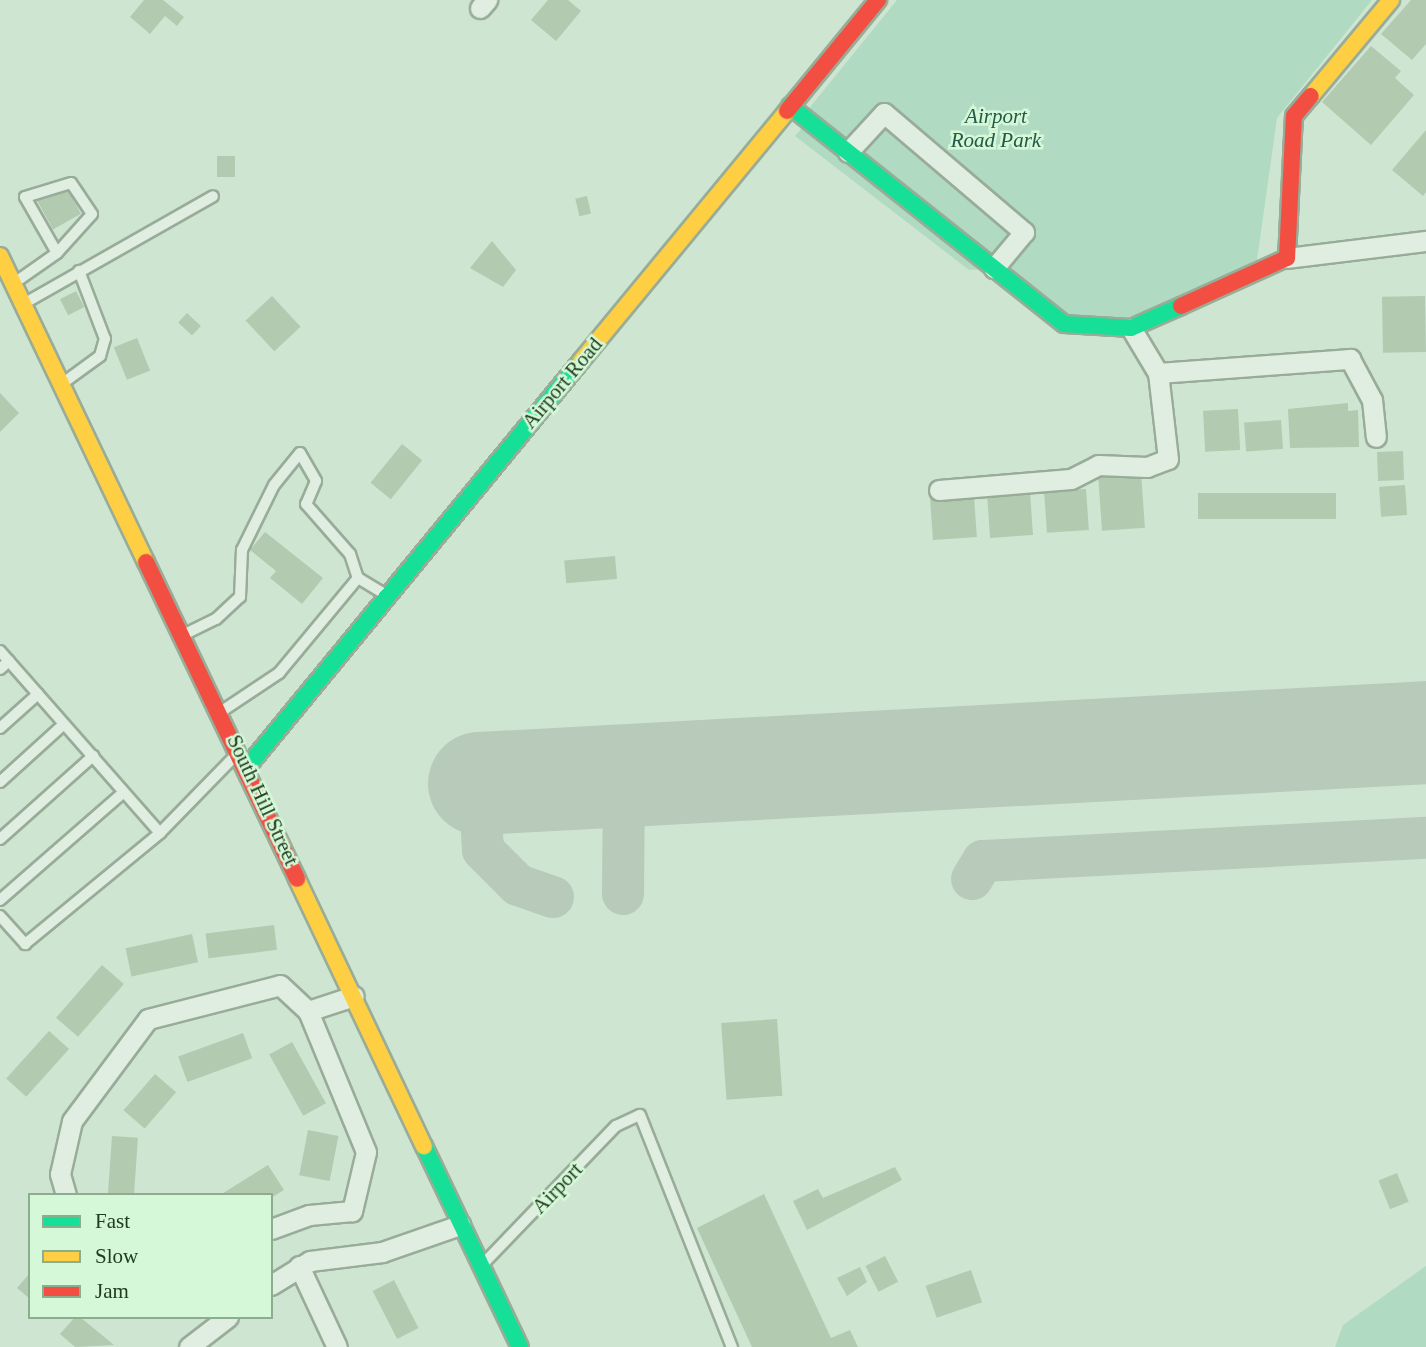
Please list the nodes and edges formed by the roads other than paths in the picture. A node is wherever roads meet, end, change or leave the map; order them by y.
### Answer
1 (878, 0) edge
2 (1391, 0) edge
3 (790, 106) junction
4 (848, 152) junction
5 (213, 196) dead end
6 (1426, 241) edge
7 (57, 253) junction
8 (1287, 258) junction
9 (2, 263) edge
10 (994, 268) junction
11 (79, 271) junction
12 (14, 283) junction
13 (24, 303) junction
14 (1131, 328) junction
15 (1158, 373) junction
16 (63, 383) junction
17 (1376, 437) dead end
18 (939, 489) dead end
19 (358, 578) junction
20 (385, 594) junction
21 (184, 634) junction
22 (0, 650) edge
23 (9, 661) junction
24 (0, 669) edge
25 (38, 694) junction
26 (222, 711) junction
27 (64, 724) junction
28 (0, 728) edge
29 (240, 751) junction
30 (93, 756) junction
31 (248, 766) junction
32 (0, 782) edge
33 (124, 792) junction
34 (160, 833) junction
35 (0, 839) edge
36 (0, 900) edge
37 (0, 916) edge
38 (354, 996) junction
39 (307, 1012) junction
40 (65, 1193) edge
41 (460, 1225) junction
42 (273, 1228) edge
43 (299, 1266) junction
44 (479, 1267) junction
45 (273, 1284) edge
46 (225, 1319) edge
47 (189, 1347) edge
48 (337, 1347) edge
49 (520, 1347) edge
50 (732, 1347) edge

1 - 3 street, Airport Road
2 - 8 street
3 - 4 street
3 - 20 street, Airport Road
4 - 10 street
4 - 10 street
5 - 11 lane
6 - 8 street
7 - 7 lane
7 - 12 lane
8 - 14 street
9 - 12 street, South Hill Street
10 - 14 street
11 - 13 lane
11 - 16 lane
12 - 13 street, South Hill Street
13 - 16 street, South Hill Street
14 - 15 street
15 - 17 street
15 - 18 street
16 - 21 street, South Hill Street
19 - 20 lane
19 - 21 lane
19 - 26 lane
20 - 31 street, Airport Road
21 - 26 street, South Hill Street
22 - 23 lane
23 - 24 lane
23 - 25 lane
25 - 27 lane
25 - 28 lane
26 - 29 street, South Hill Street
27 - 30 lane
27 - 32 lane
29 - 31 street, South Hill Street
29 - 34 lane
30 - 33 lane
30 - 35 lane
31 - 38 street, South Hill Street
33 - 34 lane
33 - 36 lane
34 - 37 lane
38 - 39 street
38 - 41 street, South Hill Street
39 - 40 street
39 - 42 street
41 - 43 street
41 - 44 street, South Hill Street
43 - 45 street
43 - 48 street
44 - 49 street, South Hill Street
44 - 50 lane, Airport
46 - 47 street

